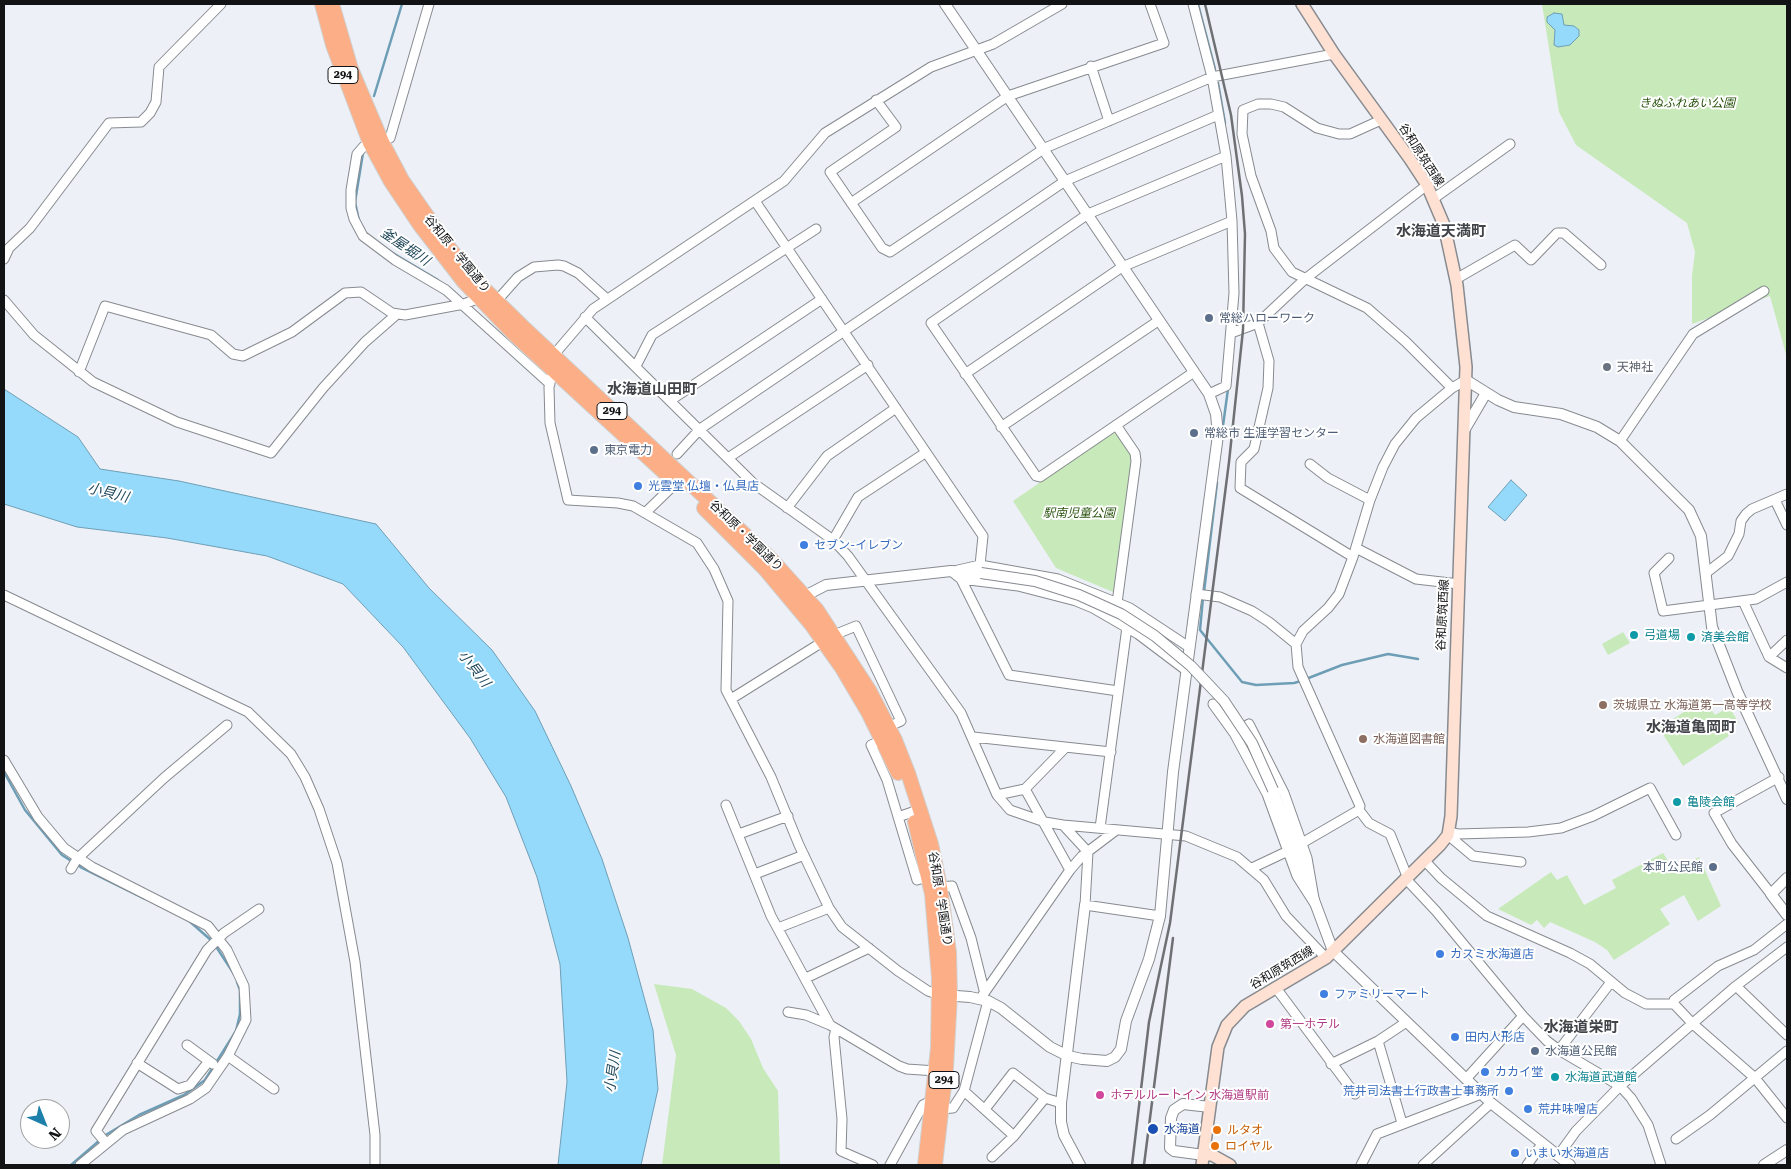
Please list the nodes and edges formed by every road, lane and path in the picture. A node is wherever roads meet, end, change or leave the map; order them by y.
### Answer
1 (221, 4) edge
2 (322, 4) edge
3 (332, 4) edge
4 (430, 4) edge
5 (945, 4) edge
6 (1062, 4) edge
7 (1150, 4) edge
8 (1193, 4) edge
9 (1302, 4) edge
10 (975, 51) junction
11 (1334, 54) junction
12 (1091, 66) junction
13 (1212, 77) junction
14 (1008, 96) junction
15 (876, 100) junction
16 (1218, 115) junction
17 (1381, 120) junction
18 (1109, 121) junction
19 (376, 143) junction
20 (1510, 144) dead end
21 (1045, 148) junction
22 (1226, 156) junction
23 (1065, 182) junction
24 (1427, 185) junction
25 (1433, 199) junction
26 (755, 201) junction
27 (852, 204) junction
28 (1088, 214) junction
29 (1232, 221) junction
30 (816, 229) dead end
31 (786, 247) junction
32 (4, 259) edge
33 (1601, 266) dead end
34 (1122, 268) junction
35 (1305, 279) junction
36 (1456, 279) junction
37 (1764, 291) dead end
38 (607, 299) junction
39 (822, 299) junction
40 (4, 300) edge
41 (488, 300) junction
42 (463, 304) junction
43 (397, 314) junction
44 (585, 317) junction
45 (1158, 321) junction
46 (1258, 323) junction
47 (845, 332) junction
48 (1231, 333) junction
49 (554, 363) junction
50 (868, 365) junction
51 (636, 366) junction
52 (79, 372) junction
53 (1194, 372) junction
54 (965, 374) junction
55 (1466, 380) junction
56 (550, 384) junction
57 (1452, 388) junction
58 (1486, 393) junction
59 (1209, 394) junction
60 (671, 400) junction
61 (896, 408) junction
62 (1116, 425) junction
63 (1001, 427) junction
64 (700, 429) junction
65 (1463, 432) junction
66 (1620, 441) junction
67 (926, 453) junction
68 (677, 454) dead end
69 (728, 458) junction
70 (1310, 464) dead end
71 (676, 483) junction
72 (1787, 494) edge
73 (1370, 500) junction
74 (1775, 500) junction
75 (787, 508) junction
76 (645, 513) junction
77 (1787, 525) edge
78 (833, 540) junction
79 (1355, 553) junction
80 (1669, 558) dead end
81 (981, 569) junction
82 (951, 571) junction
83 (1706, 573) junction
84 (961, 579) junction
85 (867, 580) junction
86 (1787, 582) edge
87 (1459, 584) junction
88 (4, 594) edge
89 (1196, 594) junction
90 (800, 599) junction
91 (1744, 601) junction
92 (1120, 604) junction
93 (1708, 604) junction
94 (1127, 626) junction
95 (829, 638) junction
96 (1787, 640) edge
97 (1296, 644) junction
98 (1189, 647) junction
99 (1768, 657) junction
100 (1787, 668) edge
101 (1187, 671) junction
102 (1118, 691) junction
103 (731, 699) junction
104 (1213, 704) dead end
105 (227, 724) dead end
106 (1234, 733) junction
107 (886, 734) junction
108 (973, 737) junction
109 (1065, 748) junction
110 (1111, 752) junction
111 (4, 760) edge
112 (1779, 777) junction
113 (1785, 787) edge
114 (1025, 789) junction
115 (998, 795) junction
116 (1787, 799) edge
117 (726, 805) dead end
118 (1359, 810) junction
119 (910, 813) junction
120 (788, 816) junction
121 (1045, 822) junction
122 (1062, 825) junction
123 (1100, 828) junction
124 (1115, 831) junction
125 (1167, 833) junction
126 (1448, 833) junction
127 (739, 834) junction
128 (1676, 835) dead end
129 (1302, 843) junction
130 (1288, 850) junction
131 (1088, 852) junction
132 (804, 855) junction
133 (1425, 861) junction
134 (1521, 862) dead end
135 (74, 864) junction
136 (1252, 868) junction
137 (1070, 870) junction
138 (755, 874) junction
139 (1406, 877) junction
140 (1787, 878) edge
141 (940, 887) junction
142 (1771, 894) junction
143 (1315, 904) junction
144 (1085, 905) junction
145 (829, 908) junction
146 (259, 909) dead end
147 (1787, 915) edge
148 (1160, 916) junction
149 (1787, 924) edge
150 (778, 928) junction
151 (216, 942) junction
152 (1787, 947) edge
153 (869, 948) junction
154 (1329, 954) junction
155 (806, 978) junction
156 (1611, 982) junction
157 (1736, 986) junction
158 (1276, 988) junction
159 (945, 995) junction
160 (984, 997) junction
161 (1674, 999) junction
162 (788, 1012) dead end
163 (1523, 1016) junction
164 (1405, 1022) junction
165 (1693, 1024) junction
166 (833, 1027) junction
167 (1787, 1035) edge
168 (1378, 1041) junction
169 (187, 1045) dead end
170 (1559, 1050) junction
171 (1787, 1051) edge
172 (228, 1056) junction
173 (1068, 1056) junction
174 (210, 1062) junction
175 (137, 1063) junction
176 (1331, 1064) junction
177 (219, 1069) junction
178 (936, 1071) junction
179 (1755, 1078) junction
180 (1466, 1079) junction
181 (1620, 1086) junction
182 (274, 1089) dead end
183 (964, 1091) junction
184 (1356, 1094) dead end
185 (1480, 1094) junction
186 (1045, 1098) junction
187 (1490, 1103) junction
188 (937, 1104) junction
189 (1061, 1104) junction
190 (1210, 1107) junction
191 (986, 1109) junction
192 (1787, 1118) edge
193 (1402, 1124) junction
194 (1014, 1136) junction
195 (1676, 1139) dead end
196 (105, 1142) junction
197 (1542, 1144) junction
198 (1787, 1150) edge
199 (1558, 1156) junction
200 (992, 1157) dead end
201 (1203, 1160) edge
202 (80, 1165) edge
203 (375, 1165) edge
204 (873, 1165) edge
205 (890, 1165) edge
206 (925, 1165) edge
207 (935, 1165) edge
208 (1080, 1165) edge
209 (1230, 1165) edge
210 (1361, 1165) edge
211 (1423, 1165) edge
212 (1527, 1165) edge
213 (1570, 1165) edge
214 (1661, 1165) edge
215 (1764, 1165) edge

1 - 32 street
2 - 19 highway, 谷和原・学園通り / 294
3 - 19 highway, 谷和原・学園通り / 294
4 - 19 street
5 - 10 street
6 - 10 street
7 - 12 street
8 - 13 street
9 - 11 main road, 谷和原筑西線
10 - 14 street
10 - 15 street
11 - 13 street
11 - 17 main road, 谷和原筑西線
12 - 14 street
12 - 18 street
13 - 16 street
13 - 18 street
14 - 21 street
14 - 27 street
15 - 26 street
15 - 27 street
16 - 22 street
16 - 23 street
17 - 24 main road, 谷和原筑西線
17 - 35 street
18 - 21 street
19 - 41 highway, 谷和原・学園通り / 294
19 - 42 street
20 - 25 street
21 - 23 street
21 - 27 street
22 - 28 street
22 - 29 street
23 - 28 street
23 - 47 street
24 - 25 main road, 谷和原筑西線
24 - 35 street
25 - 36 main road, 谷和原筑西線
26 - 31 street
26 - 38 street
28 - 34 street
28 - 54 street
29 - 34 street
29 - 48 street
30 - 31 street
31 - 39 street
31 - 51 street
33 - 36 street
34 - 45 street
34 - 54 street
35 - 46 street
35 - 57 street
36 - 55 main road, 谷和原筑西線
37 - 66 street
38 - 41 street
38 - 44 street
39 - 47 street
39 - 60 street
40 - 52 street
41 - 42 street
41 - 49 highway, 谷和原・学園通り / 294
42 - 43 street
42 - 56 street
43 - 52 street
43 - 52 street
44 - 49 street
44 - 51 street
45 - 53 street
45 - 63 street
46 - 48 street
46 - 79 street
47 - 50 street
47 - 64 street
48 - 59 street
49 - 56 street
49 - 71 highway, 谷和原・学園通り / 294
49 - 90 highway, 谷和原・学園通り / 294
50 - 61 street
50 - 69 street
51 - 60 street
53 - 59 street
53 - 62 street
54 - 63 street
55 - 57 street
55 - 58 street
55 - 65 main road, 谷和原筑西線
56 - 76 street
57 - 73 street
58 - 65 street
58 - 66 street
59 - 89 street
60 - 64 street
61 - 67 street
61 - 75 street
62 - 63 street
62 - 92 street
64 - 68 street
64 - 69 street
65 - 87 main road, 谷和原筑西線
66 - 83 street
67 - 78 street
67 - 81 street
69 - 75 street
70 - 73 street
71 - 76 street
71 - 90 highway, 谷和原・学園通り / 294
72 - 74 street
73 - 79 street
74 - 77 street
74 - 83 street
75 - 78 street
76 - 103 street
78 - 85 street
79 - 87 street
79 - 97 street
80 - 93 street
81 - 82 street
81 - 92 street
81 - 143 street, bridge
82 - 84 street
82 - 85 street
83 - 93 street
84 - 94 street
84 - 102 street
85 - 90 street
85 - 108 street
86 - 91 street
87 - 126 main road, 谷和原筑西線
88 - 203 street
89 - 97 street
89 - 98 street
90 - 95 highway, 谷和原・学園通り / 294
91 - 93 street
91 - 99 street
92 - 94 street
92 - 98 street
93 - 112 street
94 - 101 street
94 - 102 street
95 - 103 street
95 - 107 highway, 谷和原・学園通り / 294
95 - 107 street
96 - 99 street
97 - 118 street
98 - 101 street
99 - 100 street
101 - 125 street
102 - 110 street
103 - 120 street
104 - 106 street
105 - 135 street
106 - 129 street
106 - 130 street
107 - 119 highway, 谷和原・学園通り / 294
107 - 119 street
108 - 109 street
108 - 115 street
109 - 110 street
109 - 114 street
110 - 123 street
111 - 135 street
112 - 113 street
112 - 142 street
113 - 116 street
114 - 115 street
114 - 121 street
115 - 121 street
117 - 127 street
118 - 129 street
118 - 139 street
119 - 141 highway, 谷和原・学園通り / 294
119 - 159 highway, 谷和原・学園通り / 294
120 - 127 street
120 - 132 street
121 - 122 street
121 - 137 street
122 - 123 street
122 - 131 street
123 - 124 street
124 - 125 street
124 - 131 street
125 - 136 street
125 - 148 street
126 - 128 street
126 - 133 main road, 谷和原筑西線
126 - 134 street
127 - 138 street
129 - 143 street
130 - 136 street
130 - 143 street
131 - 137 street
131 - 144 street
132 - 138 street
132 - 145 street
133 - 139 main road, 谷和原筑西線
133 - 156 street
135 - 151 street
136 - 154 street
137 - 160 street
138 - 150 street
139 - 154 main road, 谷和原筑西線
139 - 163 street
140 - 142 street
141 - 159 highway, 谷和原・学園通り / 294
141 - 160 street
142 - 147 street
143 - 154 street
144 - 148 street
144 - 173 street
145 - 150 street
145 - 153 street
146 - 151 street
148 - 173 street
149 - 161 street
150 - 155 street
151 - 172 street
151 - 175 street
152 - 157 street
153 - 155 street
153 - 159 street
154 - 158 main road, 谷和原筑西線
154 - 164 street
155 - 166 street
156 - 161 street
156 - 170 street
157 - 165 street
157 - 167 street
158 - 176 street
158 - 190 main road, 谷和原筑西線
159 - 160 street
159 - 178 highway, 谷和原・学園通り / 294
159 - 188 highway, 谷和原・学園通り / 294
160 - 173 street
160 - 183 street
161 - 165 street
162 - 166 street
163 - 170 street
163 - 180 street
164 - 168 street
164 - 180 street
165 - 179 street
165 - 181 street
166 - 178 street
166 - 204 street
168 - 176 street
168 - 193 street
169 - 174 street
170 - 181 street
171 - 179 street
172 - 177 street
172 - 182 street
173 - 189 street
174 - 175 street
174 - 177 street
175 - 196 street
176 - 184 street
177 - 196 street
178 - 188 highway, 谷和原・学園通り / 294
179 - 192 street
179 - 195 street
180 - 185 street
181 - 199 street
181 - 214 street
183 - 188 street
183 - 191 street
185 - 187 street
185 - 193 street
186 - 189 street
186 - 191 street
186 - 194 street
187 - 197 street
187 - 211 street
188 - 205 street
188 - 206 highway, 谷和原・学園通り / 294
188 - 207 highway, 谷和原・学園通り / 294
189 - 208 street
190 - 201 main road, 谷和原筑西線
190 - 201 street
191 - 194 street
193 - 210 street
194 - 200 street
196 - 202 street
197 - 199 street
197 - 212 street
198 - 215 street
199 - 213 street
201 - 209 main road

